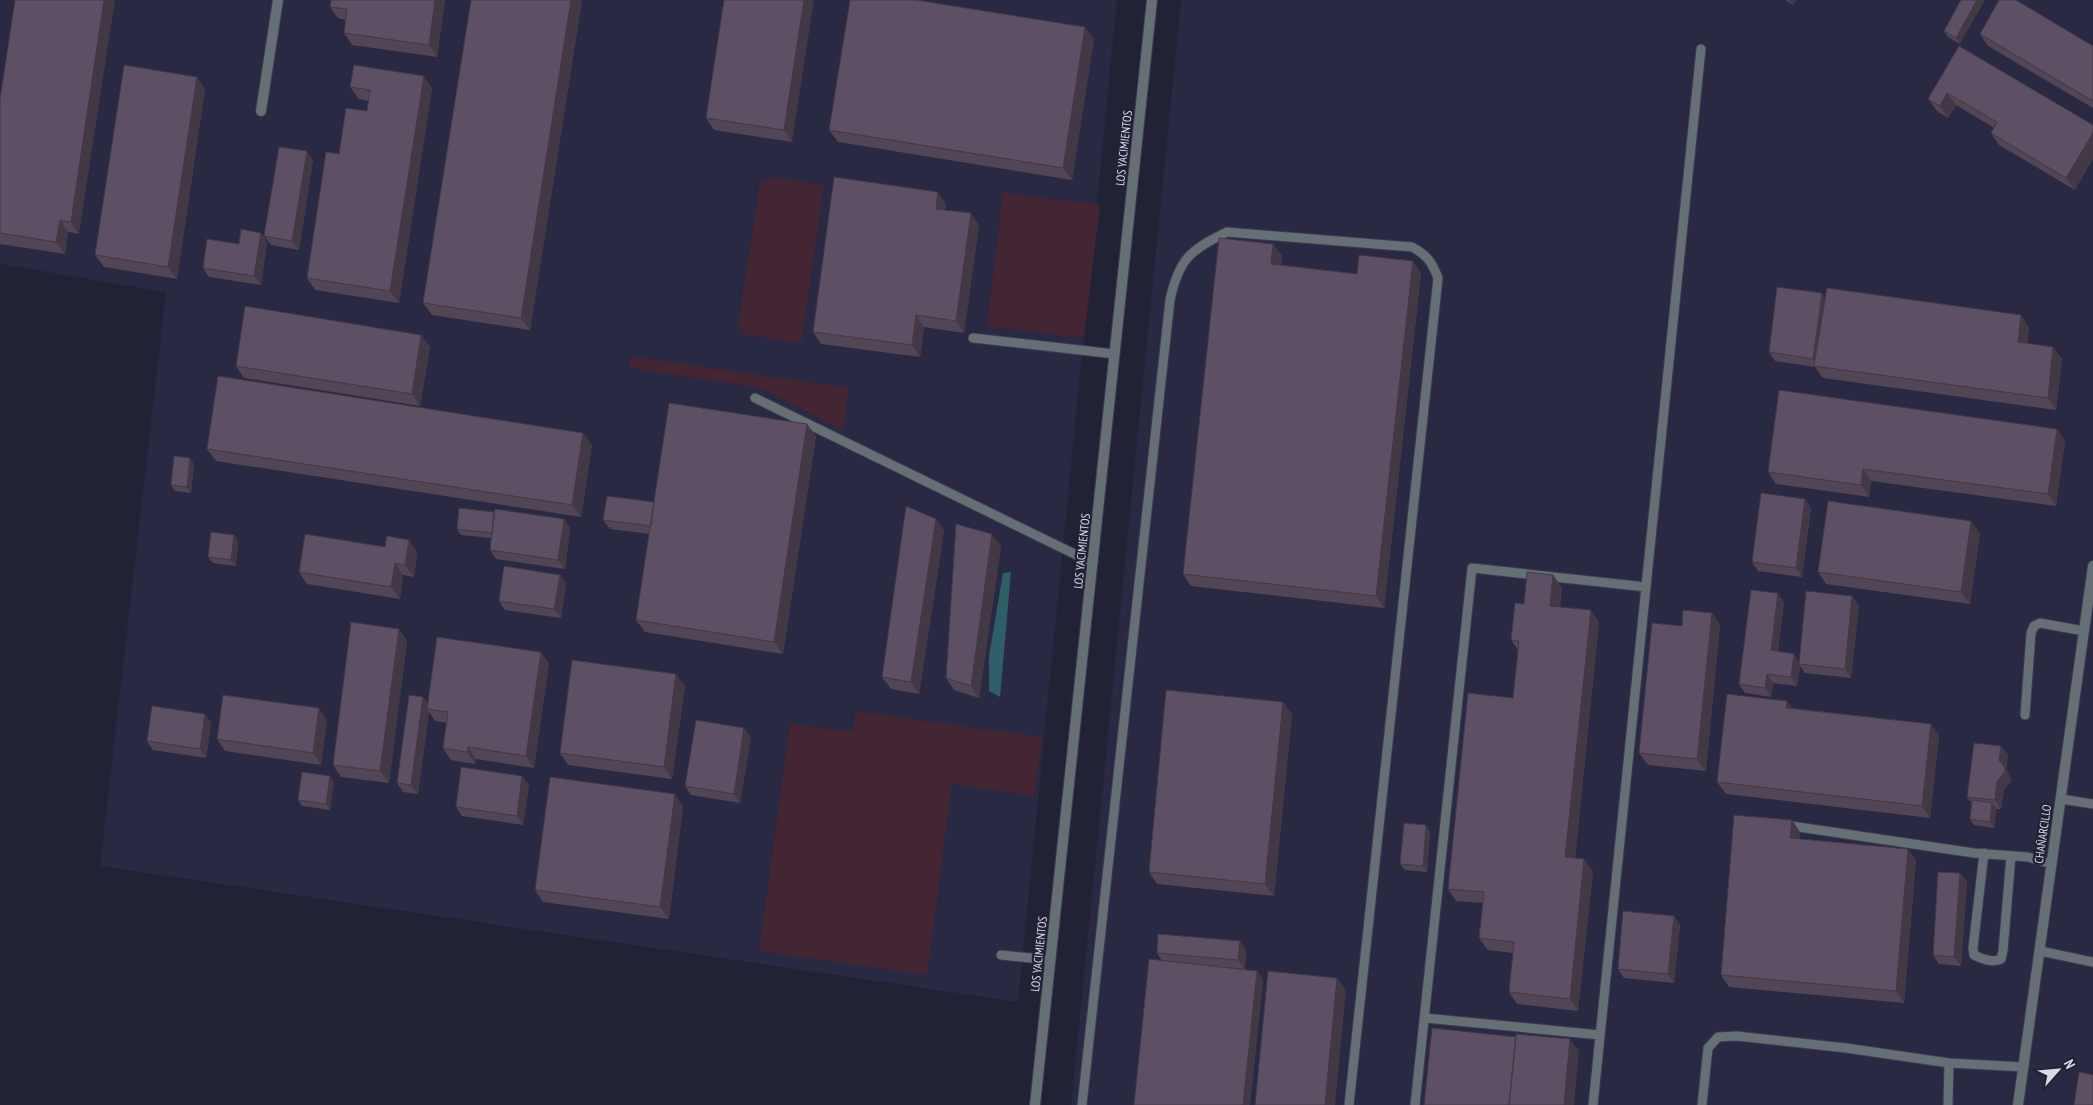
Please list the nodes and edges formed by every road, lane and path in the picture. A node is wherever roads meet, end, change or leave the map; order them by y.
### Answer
1 (278, 0) edge
2 (1152, 0) edge
3 (1701, 49) dead end
4 (261, 111) dead end
5 (973, 338) dead end
6 (1115, 354) junction
7 (755, 398) dead end
8 (1093, 562) junction
9 (2093, 566) edge
10 (1646, 587) junction
11 (2091, 596) edge
12 (2084, 631) junction
13 (2025, 715) dead end
14 (2061, 800) junction
15 (2093, 804) edge
16 (1773, 824) edge
17 (1984, 853) junction
18 (2011, 856) junction
19 (2052, 864) junction
20 (2040, 951) junction
21 (1001, 955) dead end
22 (1051, 960) junction
23 (2093, 962) edge
24 (1425, 1018) junction
25 (1600, 1035) junction
26 (1949, 1062) junction
27 (2024, 1067) junction
28 (1035, 1105) edge
29 (1082, 1105) edge
30 (1349, 1105) edge
31 (1415, 1105) edge
32 (1593, 1105) edge
33 (1702, 1105) edge
34 (1948, 1105) edge
35 (2018, 1105) edge

1 - 4 street
2 - 6 street, LOS YACIMIENTOS
3 - 10 lane
5 - 6 lane
6 - 8 street, LOS YACIMIENTOS
7 - 8 lane
8 - 22 street, LOS YACIMIENTOS
9 - 11 street, CHAÑARCILLO
10 - 24 lane
10 - 25 lane
11 - 12 street, CHAÑARCILLO
12 - 13 lane
12 - 14 street, CHAÑARCILLO
14 - 15 lane
14 - 19 street, CHAÑARCILLO
16 - 17 lane
17 - 18 lane
17 - 18 lane
18 - 19 lane
19 - 20 street, CHAÑARCILLO
20 - 23 lane
20 - 27 street, CHAÑARCILLO
21 - 22 lane
22 - 28 street, LOS YACIMIENTOS
24 - 25 lane
24 - 31 lane
25 - 32 lane
26 - 27 lane
26 - 33 lane
26 - 34 lane
27 - 35 street, CHAÑARCILLO
29 - 30 lane

